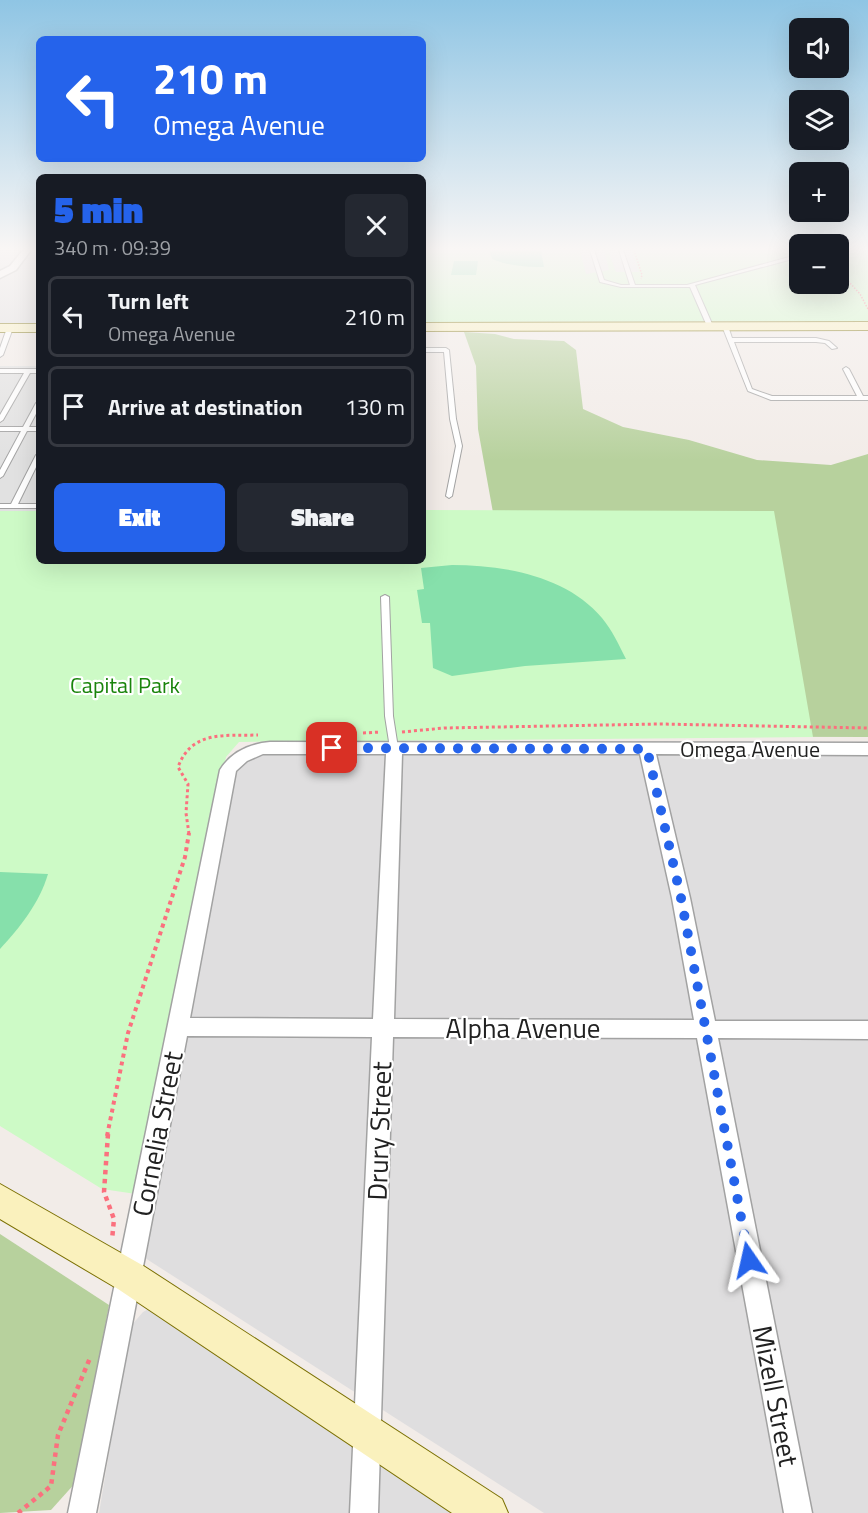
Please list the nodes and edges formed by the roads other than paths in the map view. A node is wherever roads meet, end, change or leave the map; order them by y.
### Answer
1 (715, 321) edge
2 (868, 326) edge
3 (426, 327) edge
4 (5, 328) edge
5 (36, 328) edge
6 (722, 331) junction
7 (834, 348) dead end
8 (426, 350) edge
9 (0, 355) edge
10 (846, 369) dead end
11 (0, 371) edge
12 (28, 371) junction
13 (36, 371) edge
14 (865, 398) edge
15 (36, 409) edge
16 (0, 420) edge
17 (0, 429) edge
18 (25, 429) junction
19 (36, 429) edge
20 (36, 461) edge
21 (0, 476) edge
22 (449, 496) dead end
23 (0, 506) edge
24 (14, 506) junction
25 (36, 506) edge
26 (385, 597) dead end
27 (392, 740) junction
28 (647, 749) junction
29 (868, 749) edge
30 (239, 758) joint
31 (178, 1027) junction
32 (384, 1028) junction
33 (705, 1029) junction
34 (868, 1030) edge
35 (0, 1200) edge
36 (120, 1270) junction
37 (367, 1435) junction
38 (82, 1513) edge
39 (364, 1513) edge
40 (488, 1513) edge
41 (798, 1513) edge

1 - 6 lane
2 - 6 street
3 - 6 street
4 - 5 street
4 - 9 lane
6 - 7 lane
6 - 14 lane
8 - 22 lane
10 - 14 lane
11 - 12 lane
12 - 13 lane
12 - 16 lane
15 - 18 lane
17 - 18 lane
18 - 19 lane
18 - 21 lane
20 - 24 lane
23 - 24 lane
24 - 25 lane
26 - 27 lane
27 - 28 street, Omega Avenue
27 - 30 street, Omega Avenue
27 - 32 street, Drury Street
28 - 29 street, Omega Avenue
28 - 33 street, Mizell Street
30 - 31 street, Cornelia Street
31 - 32 street, Alpha Avenue
31 - 36 street, Cornelia Street
32 - 33 street, Alpha Avenue
32 - 37 street, Drury Street
33 - 34 street, Alpha Avenue
33 - 41 street, Mizell Street
35 - 36 street
36 - 37 street
36 - 38 street, Cornelia Street
37 - 39 street, Drury Street
37 - 40 street

